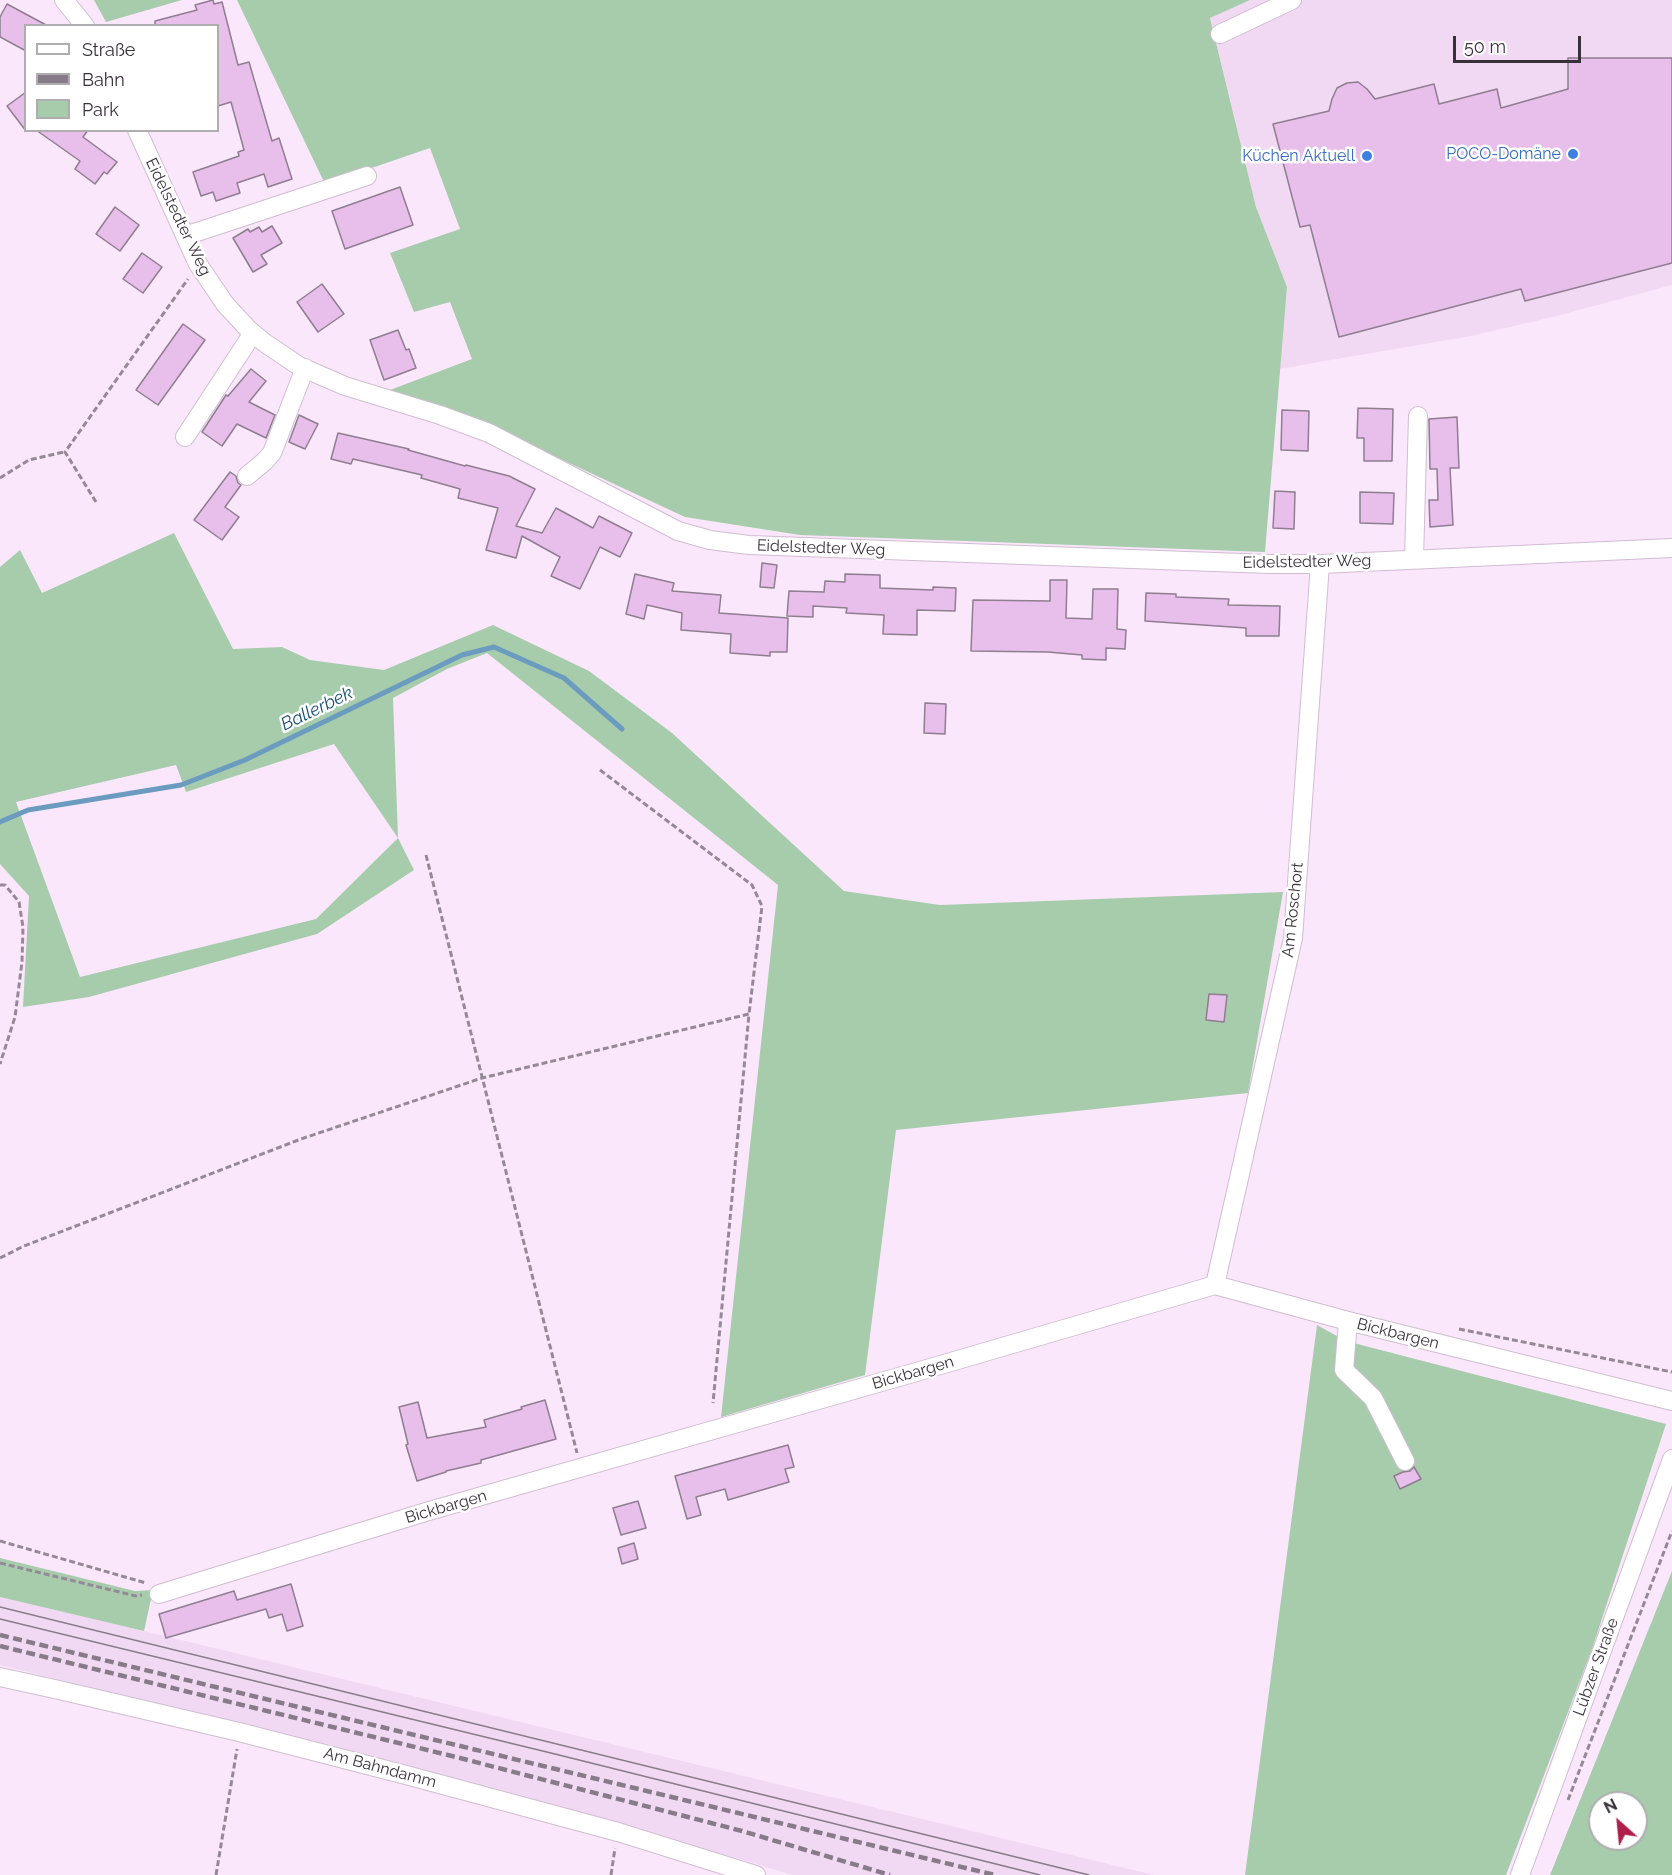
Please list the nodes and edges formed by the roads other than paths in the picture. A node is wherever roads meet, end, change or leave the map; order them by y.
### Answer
1 (64, 0) edge
2 (1292, 0) edge
3 (83, 24) edge
4 (1220, 34) dead end
5 (138, 132) edge
6 (367, 176) dead end
7 (185, 236) junction
8 (253, 333) junction
9 (305, 368) junction
10 (1418, 416) dead end
11 (184, 437) dead end
12 (247, 476) dead end
13 (1672, 548) edge
14 (1414, 559) junction
15 (1320, 564) junction
16 (1215, 1285) junction
17 (1348, 1321) junction
18 (1672, 1401) edge
19 (1672, 1459) edge
20 (1405, 1461) dead end
21 (159, 1594) road end
22 (0, 1677) edge
23 (756, 1875) edge
24 (1520, 1875) edge

1 - 3 street
2 - 4 street
5 - 7 street, Eidelstedter Weg
6 - 7 street
7 - 8 street, Eidelstedter Weg
8 - 9 street, Eidelstedter Weg
8 - 11 street
9 - 12 street
9 - 15 street, Eidelstedter Weg
10 - 14 street
13 - 14 street, Eidelstedter Weg
14 - 15 street, Eidelstedter Weg
15 - 16 street, Am Roschort
16 - 17 street, Bickbargen
16 - 21 street, Bickbargen
17 - 18 street, Bickbargen
17 - 20 street
19 - 24 street, Lübzer Straße
22 - 23 street, Am Bahndamm

